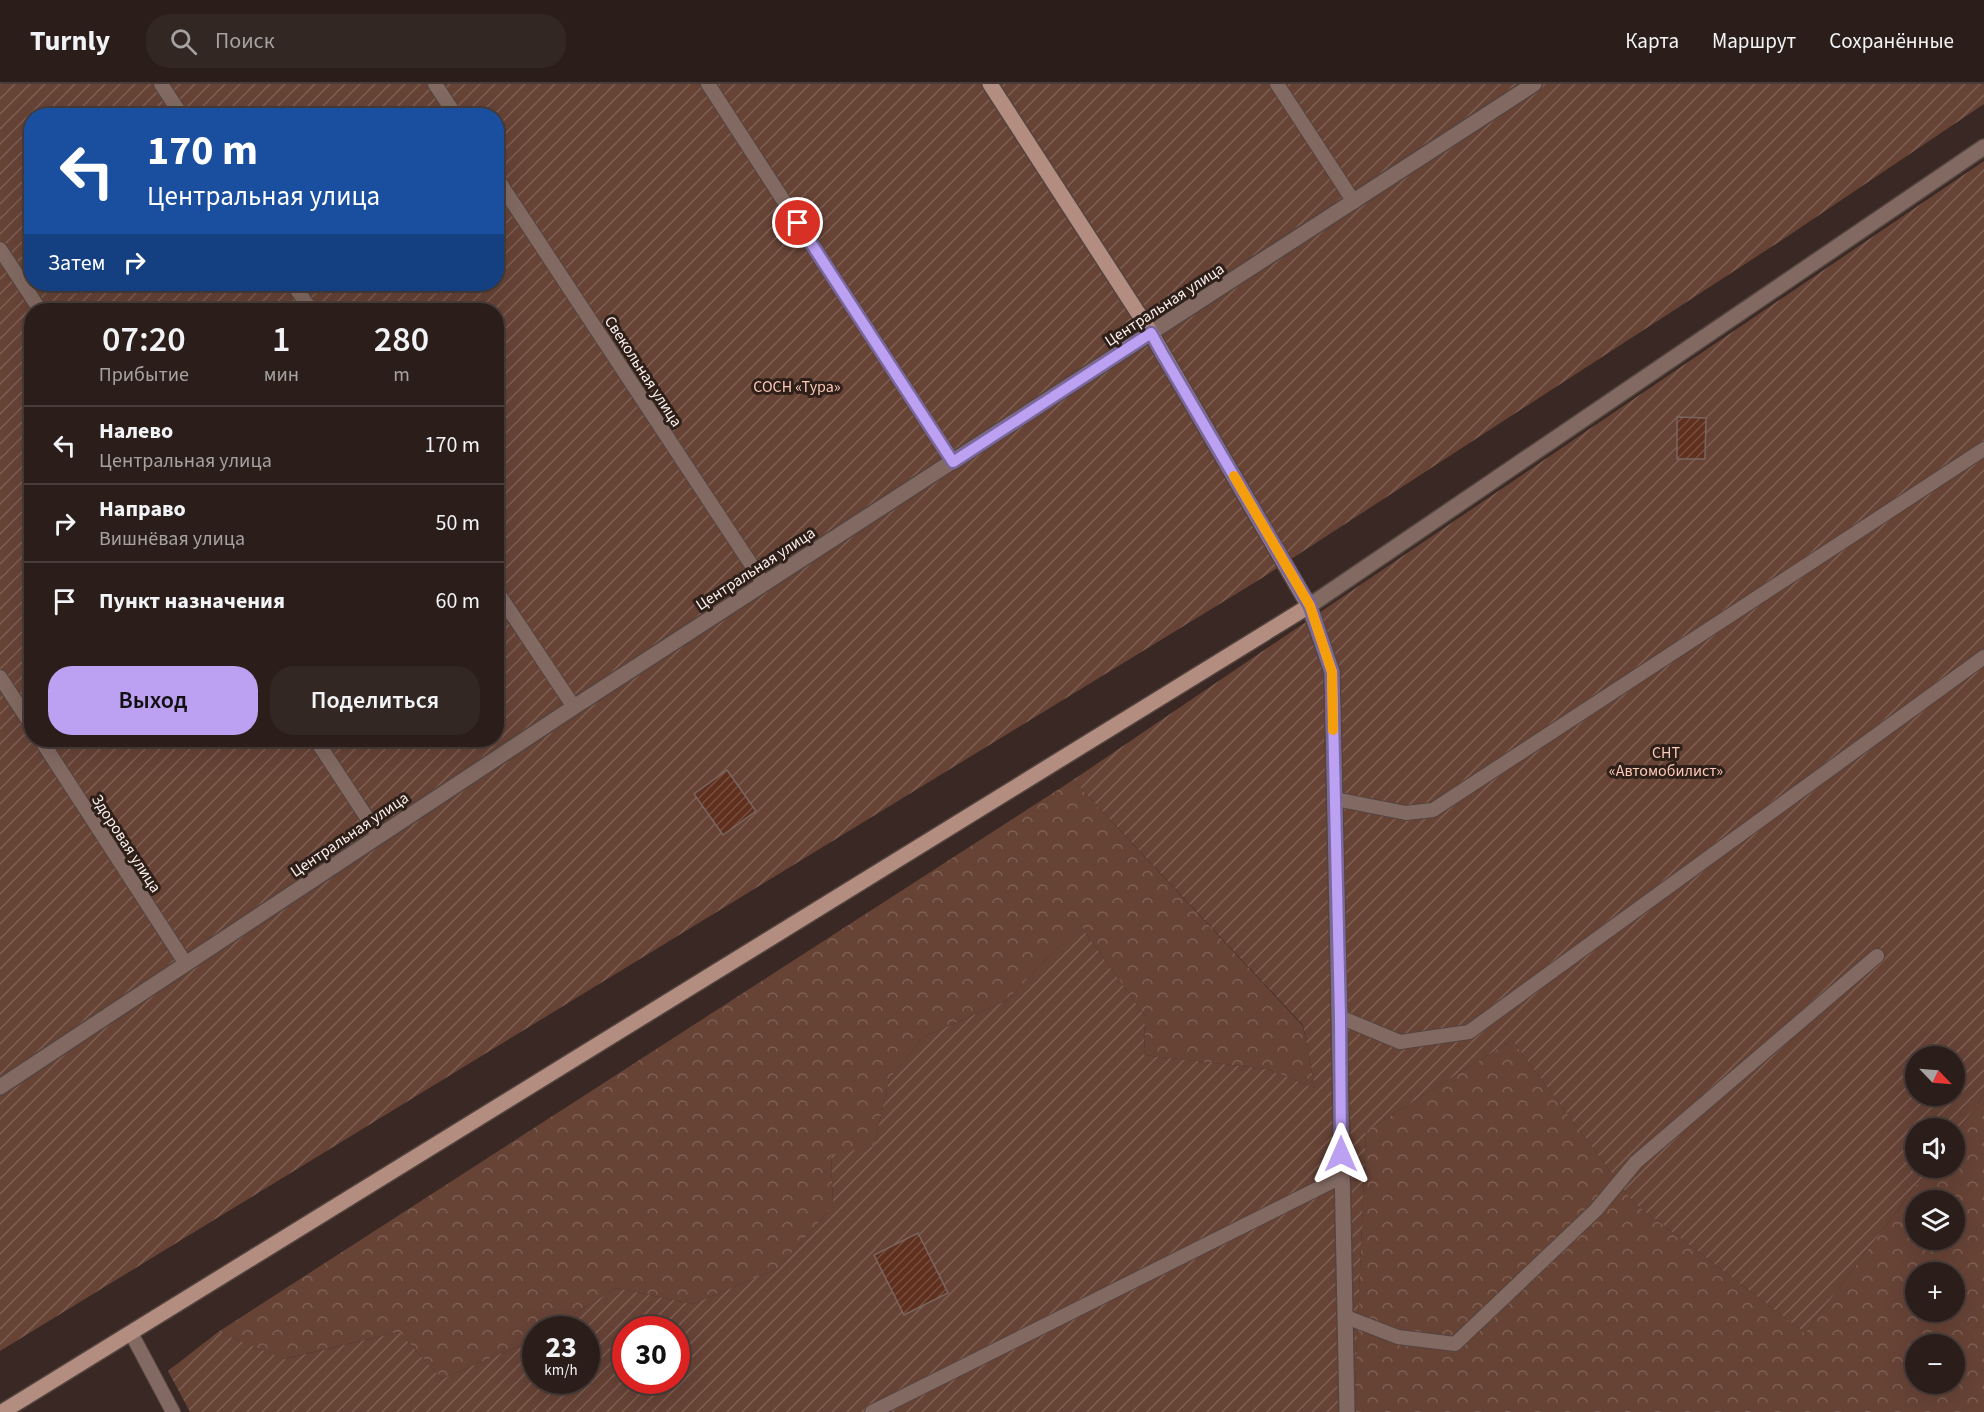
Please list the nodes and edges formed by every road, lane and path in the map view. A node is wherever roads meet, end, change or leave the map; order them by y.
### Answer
1 (161, 84) edge
2 (435, 84) edge
3 (708, 84) edge
4 (990, 84) edge
5 (1277, 84) edge
6 (1534, 84) edge
7 (177, 108) edge
8 (451, 108) edge
9 (1984, 147) edge
10 (504, 189) edge
11 (1354, 202) junction
12 (0, 249) edge
13 (24, 286) edge
14 (1151, 333) junction
15 (1984, 449) edge
16 (953, 462) junction
17 (764, 584) junction
18 (504, 602) edge
19 (1310, 606) junction
20 (1984, 657) edge
21 (0, 677) edge
22 (574, 707) junction
23 (24, 714) edge
24 (45, 747) edge
25 (321, 747) edge
26 (1335, 799) junction
27 (379, 836) junction
28 (1877, 956) dead end
29 (186, 964) junction
30 (1340, 1017) junction
31 (1, 1084) edge
32 (1341, 1177) junction
33 (1346, 1317) junction
34 (131, 1333) junction
35 (2, 1412) edge
36 (173, 1412) edge
37 (872, 1412) edge
38 (1347, 1412) edge

1 - 7 lane
2 - 8 lane
3 - 16 lane
4 - 14 street
5 - 11 lane
6 - 11 street, Центральная улица
9 - 19 street
10 - 17 lane, Свекольная улица
11 - 14 street, Центральная улица
12 - 13 lane
14 - 16 street, Центральная улица
14 - 19 street
15 - 26 lane
16 - 17 street, Центральная улица
17 - 22 street, Центральная улица
18 - 22 lane
19 - 26 street
19 - 34 street
20 - 30 lane
21 - 23 lane
22 - 27 street, Центральная улица
24 - 29 lane, Здоровая улица
25 - 27 lane
26 - 30 street
27 - 29 street, Центральная улица
28 - 33 lane
29 - 31 street, Центральная улица
30 - 32 street
32 - 33 street
32 - 37 lane
33 - 38 street
34 - 35 street
34 - 36 lane

